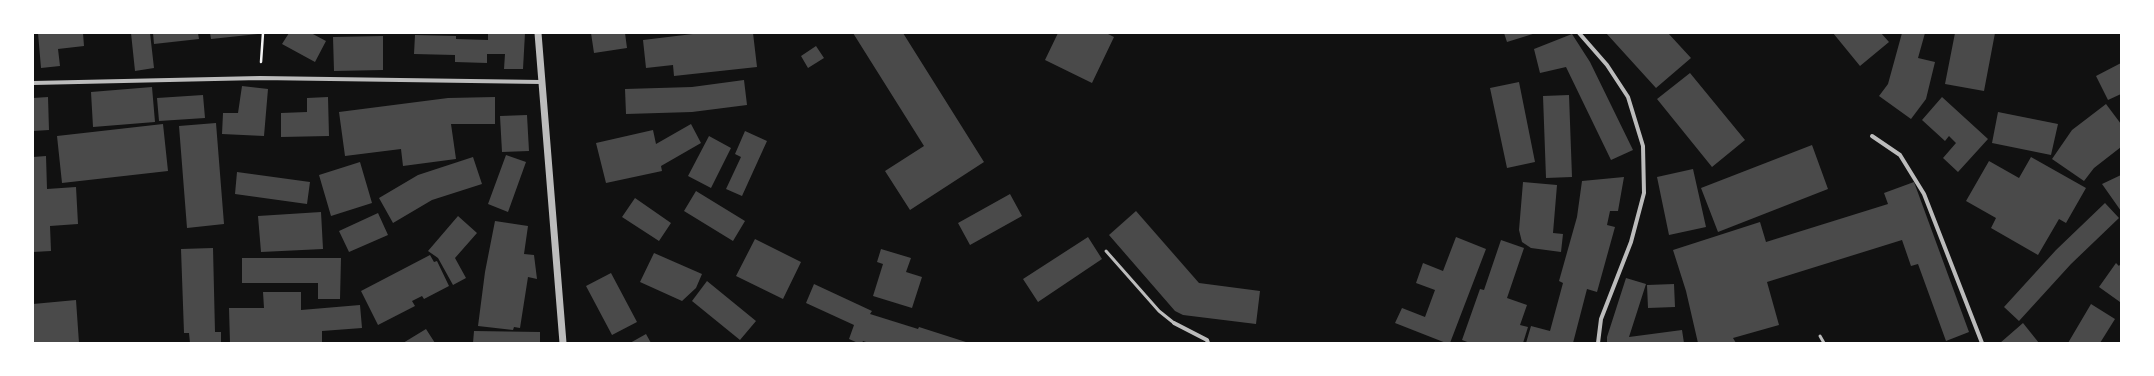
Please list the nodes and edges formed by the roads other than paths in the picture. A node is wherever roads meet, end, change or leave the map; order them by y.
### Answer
1 (538, 33) edge
2 (1579, 33) edge
3 (540, 82) junction
4 (33, 83) edge
5 (1872, 136) dead end
6 (1106, 251) dead end
7 (1174, 323) joint
8 (1820, 336) dead end
9 (563, 343) edge
10 (1208, 343) edge
11 (1598, 343) edge
12 (1824, 343) edge
13 (1982, 343) edge

1 - 3 street
2 - 11 street
3 - 4 street
3 - 9 street
5 - 13 street
6 - 7 lane
7 - 10 street
8 - 12 lane

